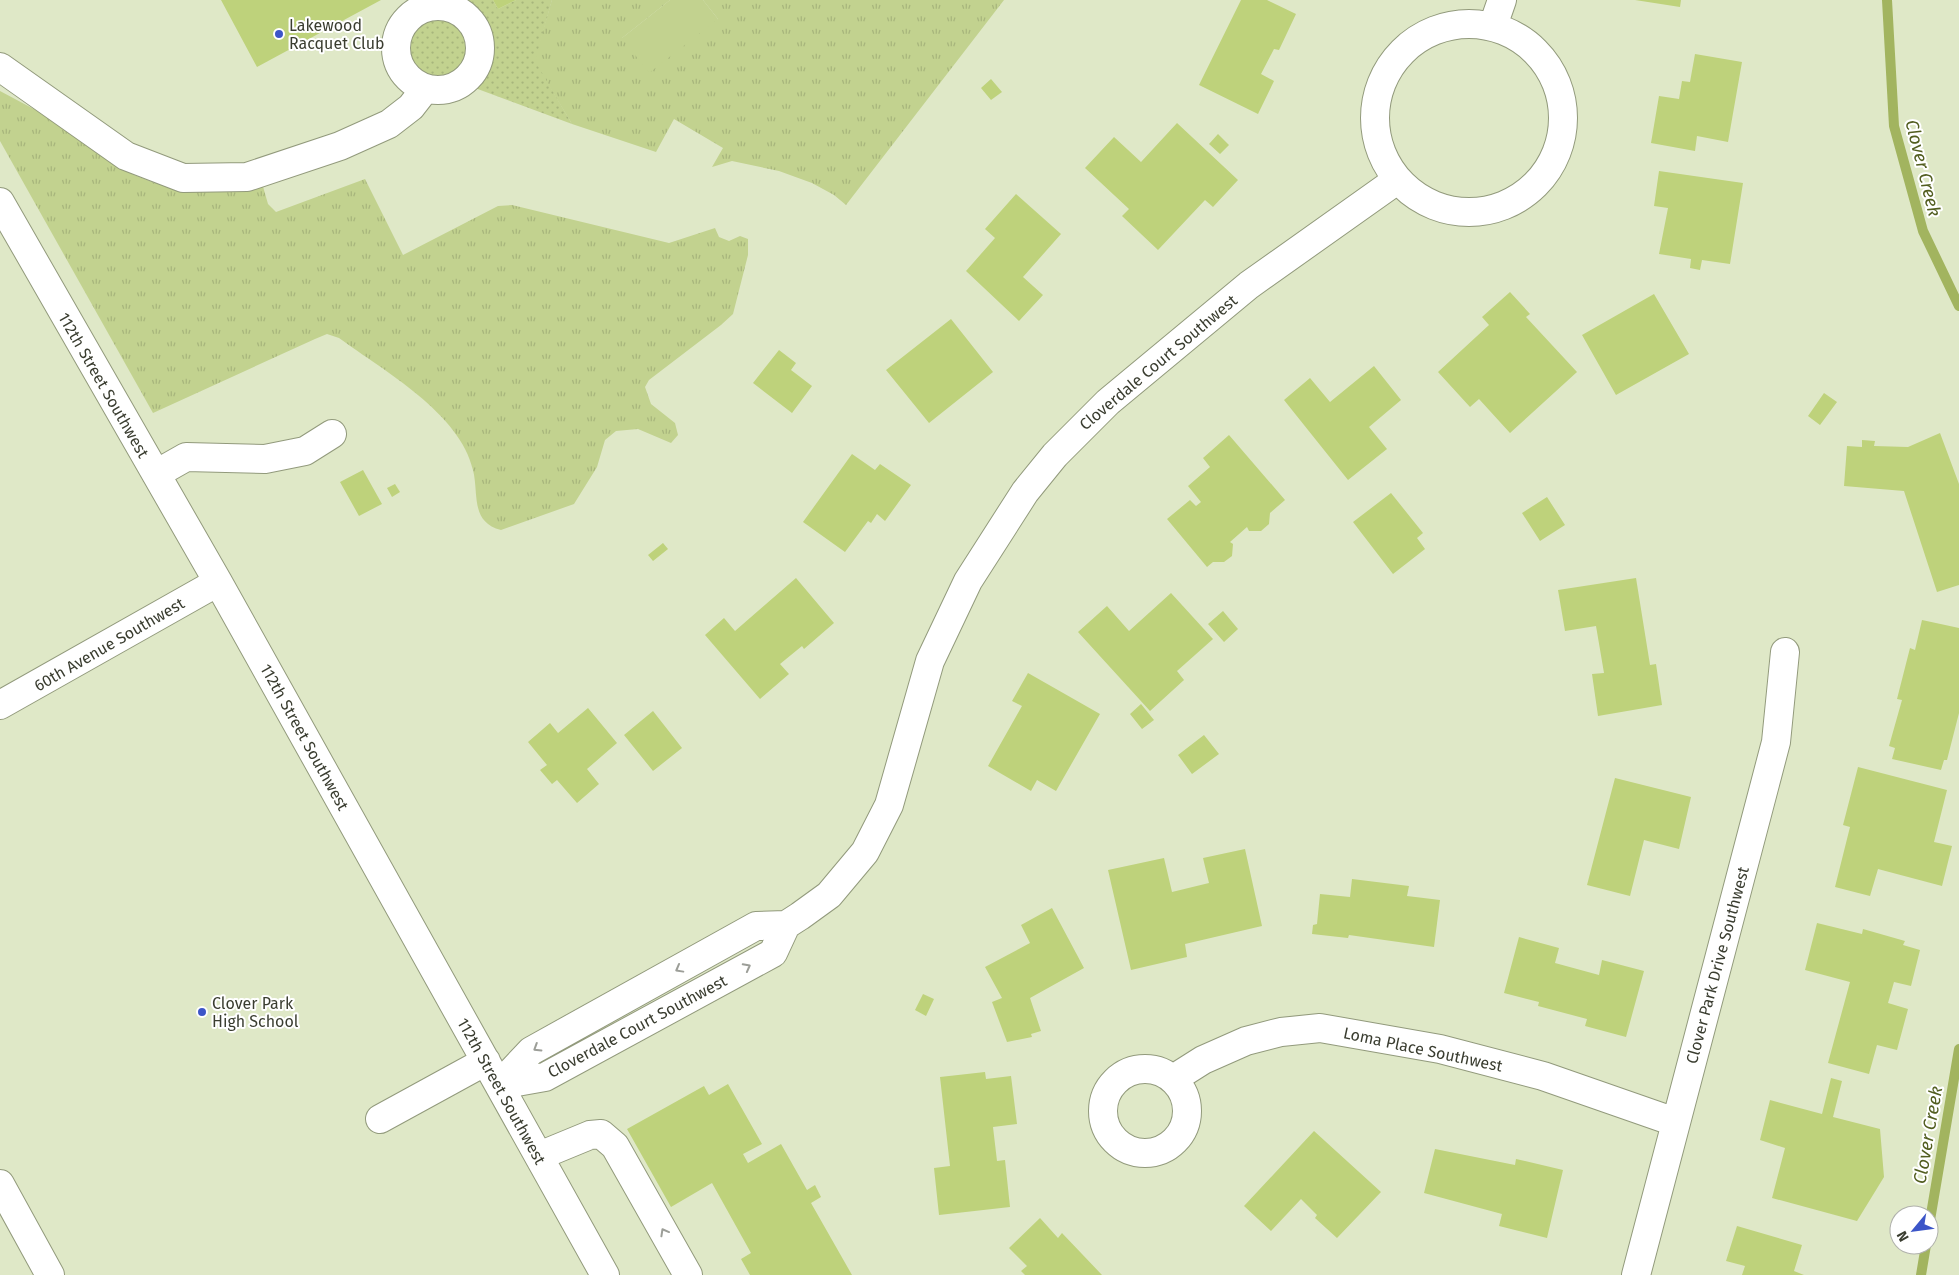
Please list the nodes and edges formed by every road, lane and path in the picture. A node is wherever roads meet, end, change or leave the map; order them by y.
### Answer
1 (1502, 0) edge
2 (1493, 26) junction
3 (0, 67) edge
4 (425, 89) dead end
5 (1397, 180) junction
6 (0, 202) edge
7 (332, 434) dead end
8 (156, 474) junction
9 (218, 582) junction
10 (1785, 652) dead end
11 (0, 705) edge
12 (486, 1062) junction
13 (1173, 1078) dead end
14 (499, 1085) junction
15 (380, 1119) dead end
16 (1675, 1122) junction
17 (539, 1156) junction
18 (0, 1184) edge
19 (50, 1275) edge
20 (605, 1275) edge
21 (688, 1275) edge
22 (1636, 1275) edge

1 - 2 street
2 - 5 street
2 - 5 street
3 - 4 street
5 - 14 street, Cloverdale Court Southwest
6 - 8 street, 112th Street Southwest
7 - 8 street
8 - 9 street, 112th Street Southwest
9 - 11 street, 60th Avenue Southwest
9 - 12 street, 112th Street Southwest
10 - 16 street, Clover Park Drive Southwest
12 - 14 street, 112th Street Southwest
12 - 15 street
13 - 16 street, Loma Place Southwest
14 - 17 street, 112th Street Southwest
16 - 22 street, Clover Park Drive Southwest
17 - 20 street, 112th Street Southwest
21 -> 17 street
18 - 19 street

